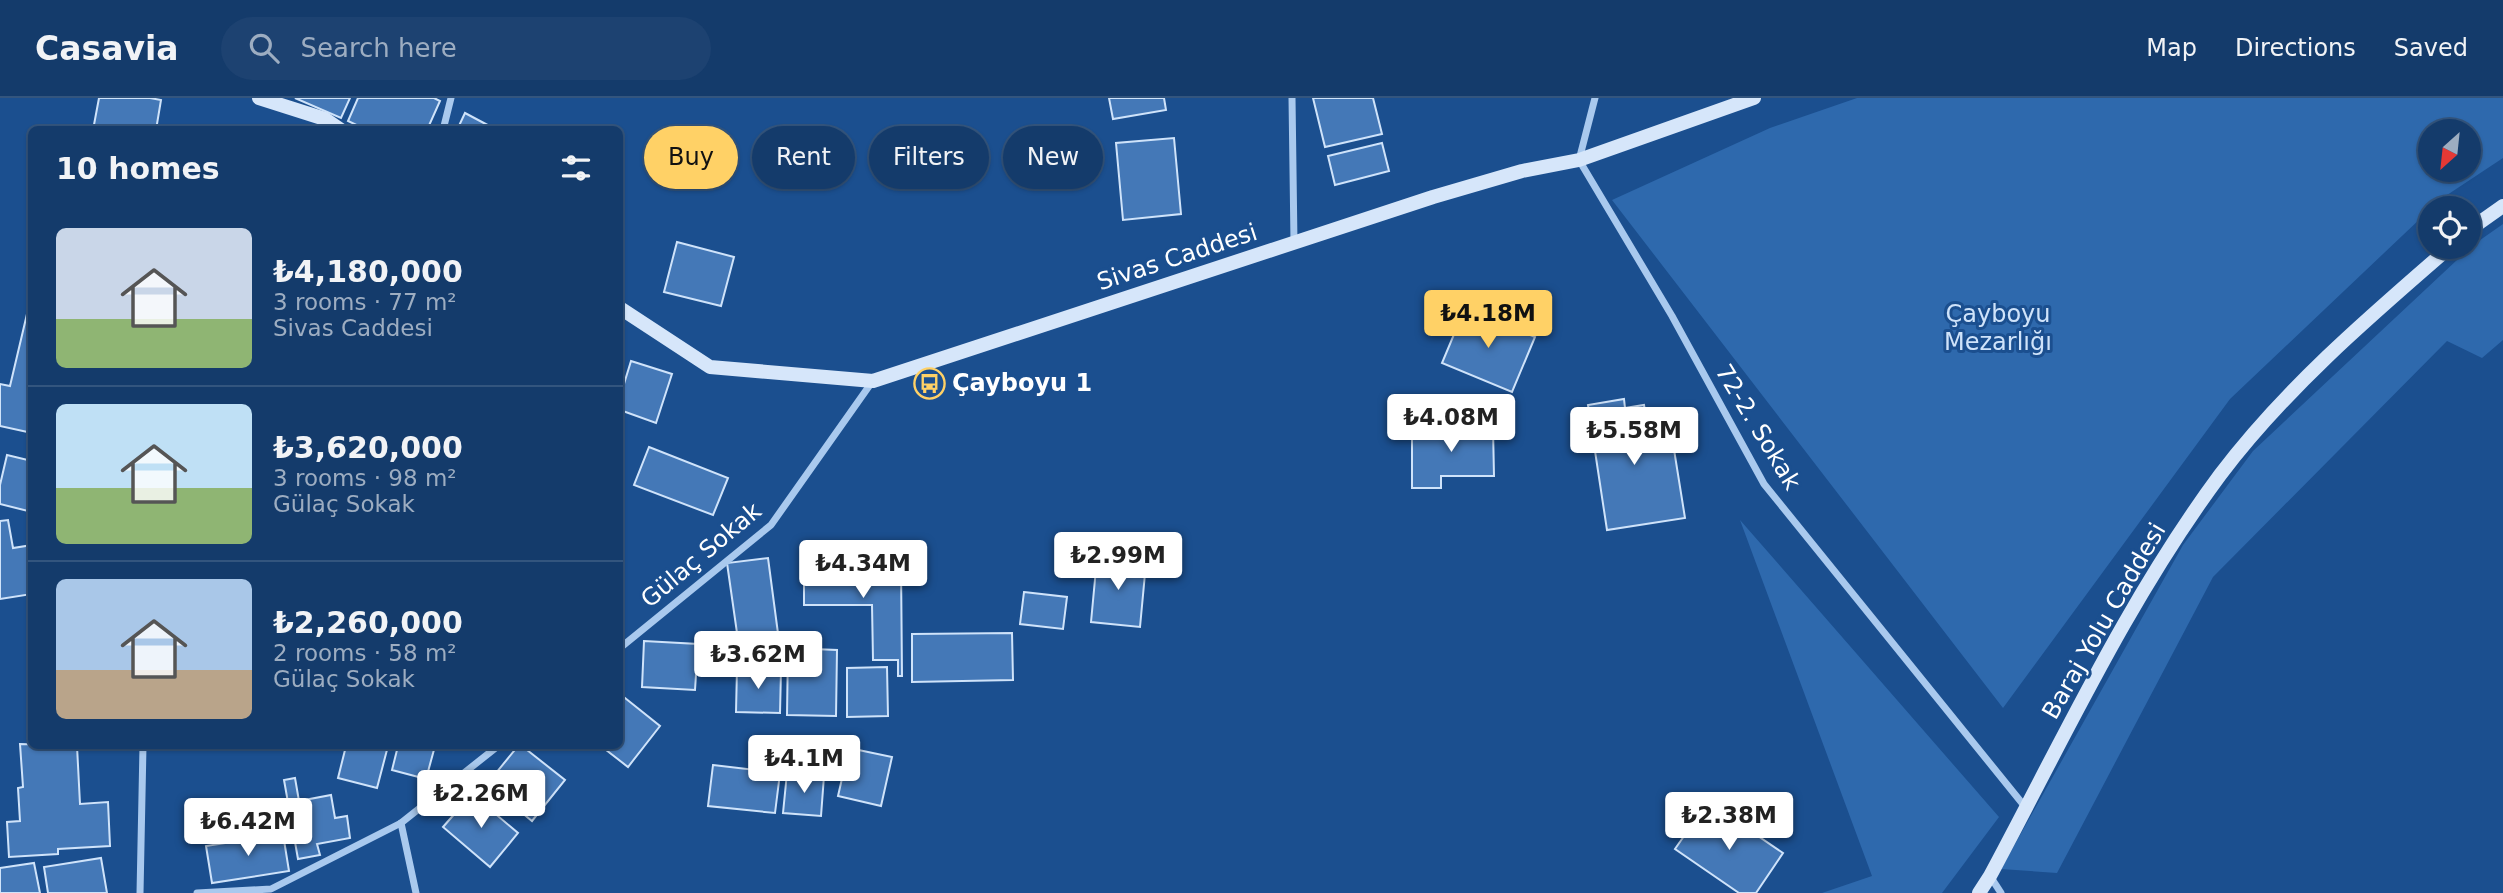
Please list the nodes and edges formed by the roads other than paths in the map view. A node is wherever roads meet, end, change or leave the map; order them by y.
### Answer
1 (259, 98) edge
2 (451, 98) edge
3 (1292, 98) edge
4 (1595, 98) edge
5 (1754, 98) edge
6 (323, 124) edge
7 (444, 126) edge
8 (1580, 160) junction
9 (2503, 206) edge
10 (2481, 222) edge
11 (1294, 243) junction
12 (2436, 259) edge
13 (623, 310) edge
14 (873, 381) junction
15 (623, 646) edge
16 (143, 749) edge
17 (494, 749) edge
18 (2026, 808) junction
19 (401, 823) junction
20 (1990, 876) junction
21 (140, 893) edge
22 (197, 893) edge
23 (416, 893) edge
24 (1979, 893) edge
25 (2001, 893) edge

1 - 6 street
2 - 7 street
3 - 11 street
4 - 8 street
5 - 8 street, Sivas Caddesi
8 - 11 street, Sivas Caddesi
8 - 18 street, 72-2. Sokak
9 - 10 street
11 - 14 street, Sivas Caddesi
12 - 18 street, Baraj Yolu Caddesi
13 - 14 street, Sivas Caddesi
14 - 15 street, Gülaç Sokak
16 - 21 street
17 - 19 street
18 - 20 street, Baraj Yolu Caddesi
19 - 22 street
19 - 23 street
20 - 24 street, Baraj Yolu Caddesi
20 - 25 street

